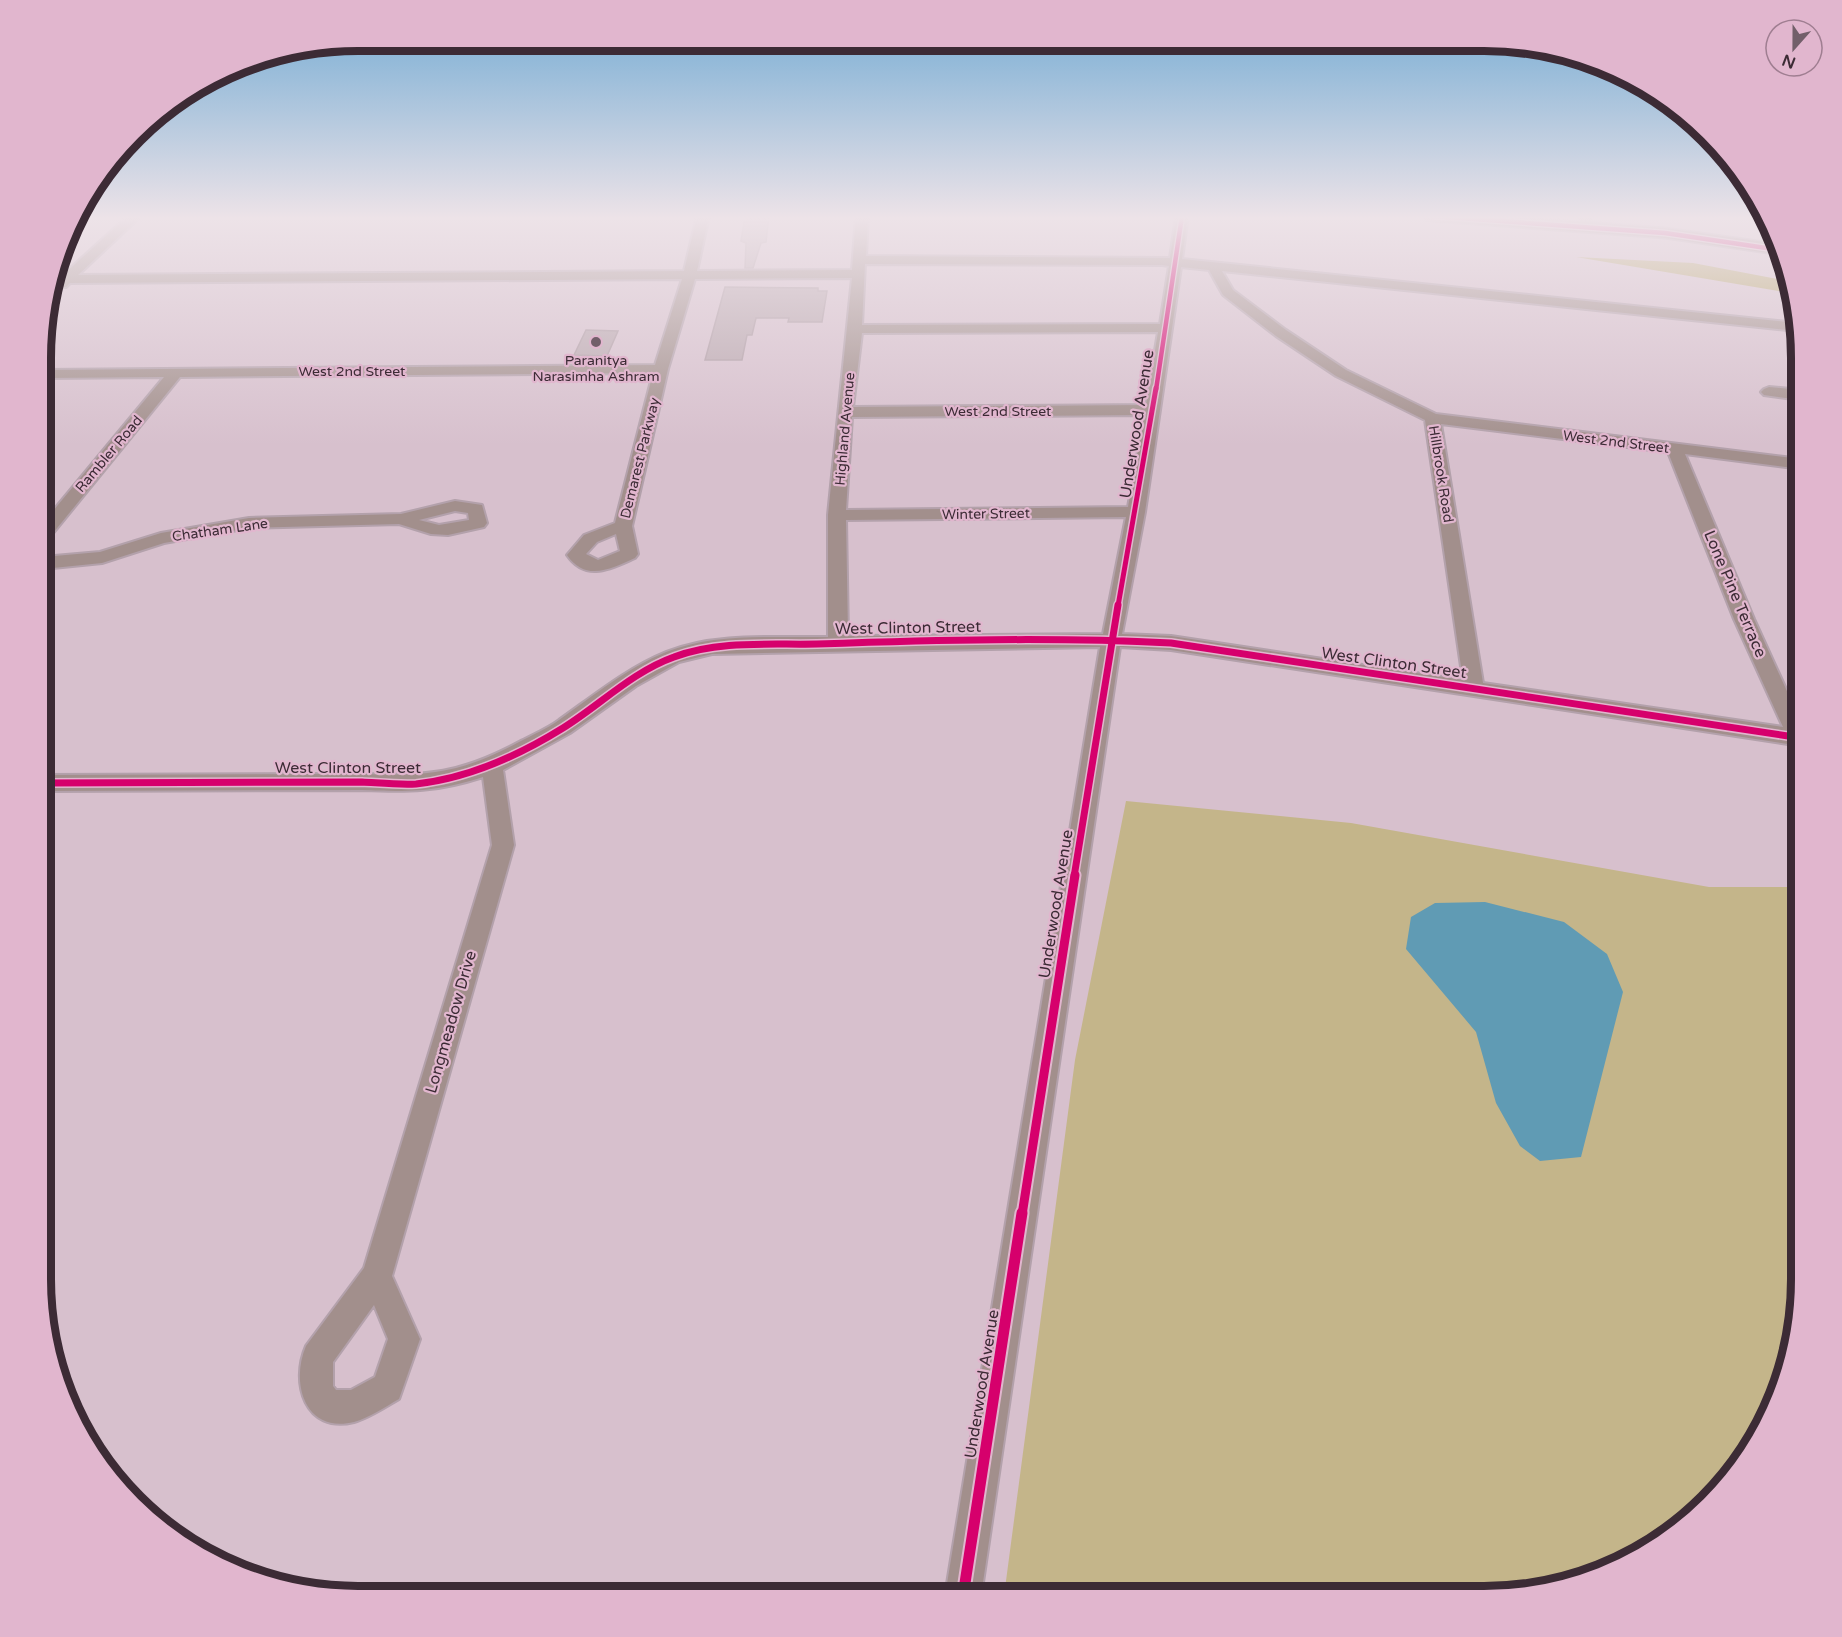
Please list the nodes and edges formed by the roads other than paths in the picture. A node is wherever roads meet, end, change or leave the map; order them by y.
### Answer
1 (685, 292) edge
2 (857, 292) edge
3 (1171, 292) edge
4 (1229, 292) edge
5 (1455, 292) edge
6 (1789, 326) edge
7 (1166, 328) junction
8 (855, 329) junction
9 (661, 369) junction
10 (176, 373) junction
11 (51, 374) edge
12 (1769, 392) dead end
13 (1791, 394) edge
14 (1152, 410) junction
15 (845, 412) junction
16 (1432, 418) junction
17 (1675, 449) junction
18 (1791, 463) edge
19 (1136, 512) junction
20 (837, 515) junction
21 (401, 519) dead end
22 (51, 524) edge
23 (623, 526) dead end
24 (51, 562) edge
25 (1111, 640) junction
26 (838, 642) junction
27 (1474, 689) junction
28 (1791, 721) edge
29 (1791, 737) edge
30 (492, 766) junction
31 (51, 783) edge
32 (377, 1276) dead end
33 (965, 1586) edge

1 - 9 street, Demarest Parkway
2 - 8 street, Highland Avenue
3 - 7 street, Underwood Avenue
4 - 16 street, Hillbrook Road
5 - 6 street
7 - 8 street
7 - 14 street, Underwood Avenue
8 - 15 street, Highland Avenue
9 - 10 street, West 2nd Street
9 - 23 street, Demarest Parkway
10 - 11 street, West 2nd Street
10 - 22 street, Rambler Road
12 - 13 street
14 - 15 street, West 2nd Street
14 - 19 street, Underwood Avenue
15 - 20 street, Highland Avenue
16 - 17 street, West 2nd Street
16 - 27 street, Hillbrook Road
17 - 18 street, West 2nd Street
17 - 28 street, Lone Pine Terrace
19 - 20 street, Winter Street
19 - 25 street, Underwood Avenue
20 - 26 street, Highland Avenue
21 - 24 street, Chatham Lane
25 - 26 street, West Clinton Street
25 - 27 street, West Clinton Street
25 - 33 street, Underwood Avenue
26 - 30 street, West Clinton Street
27 - 29 street, West Clinton Street
30 - 31 street, West Clinton Street
30 - 32 street, Longmeadow Drive

